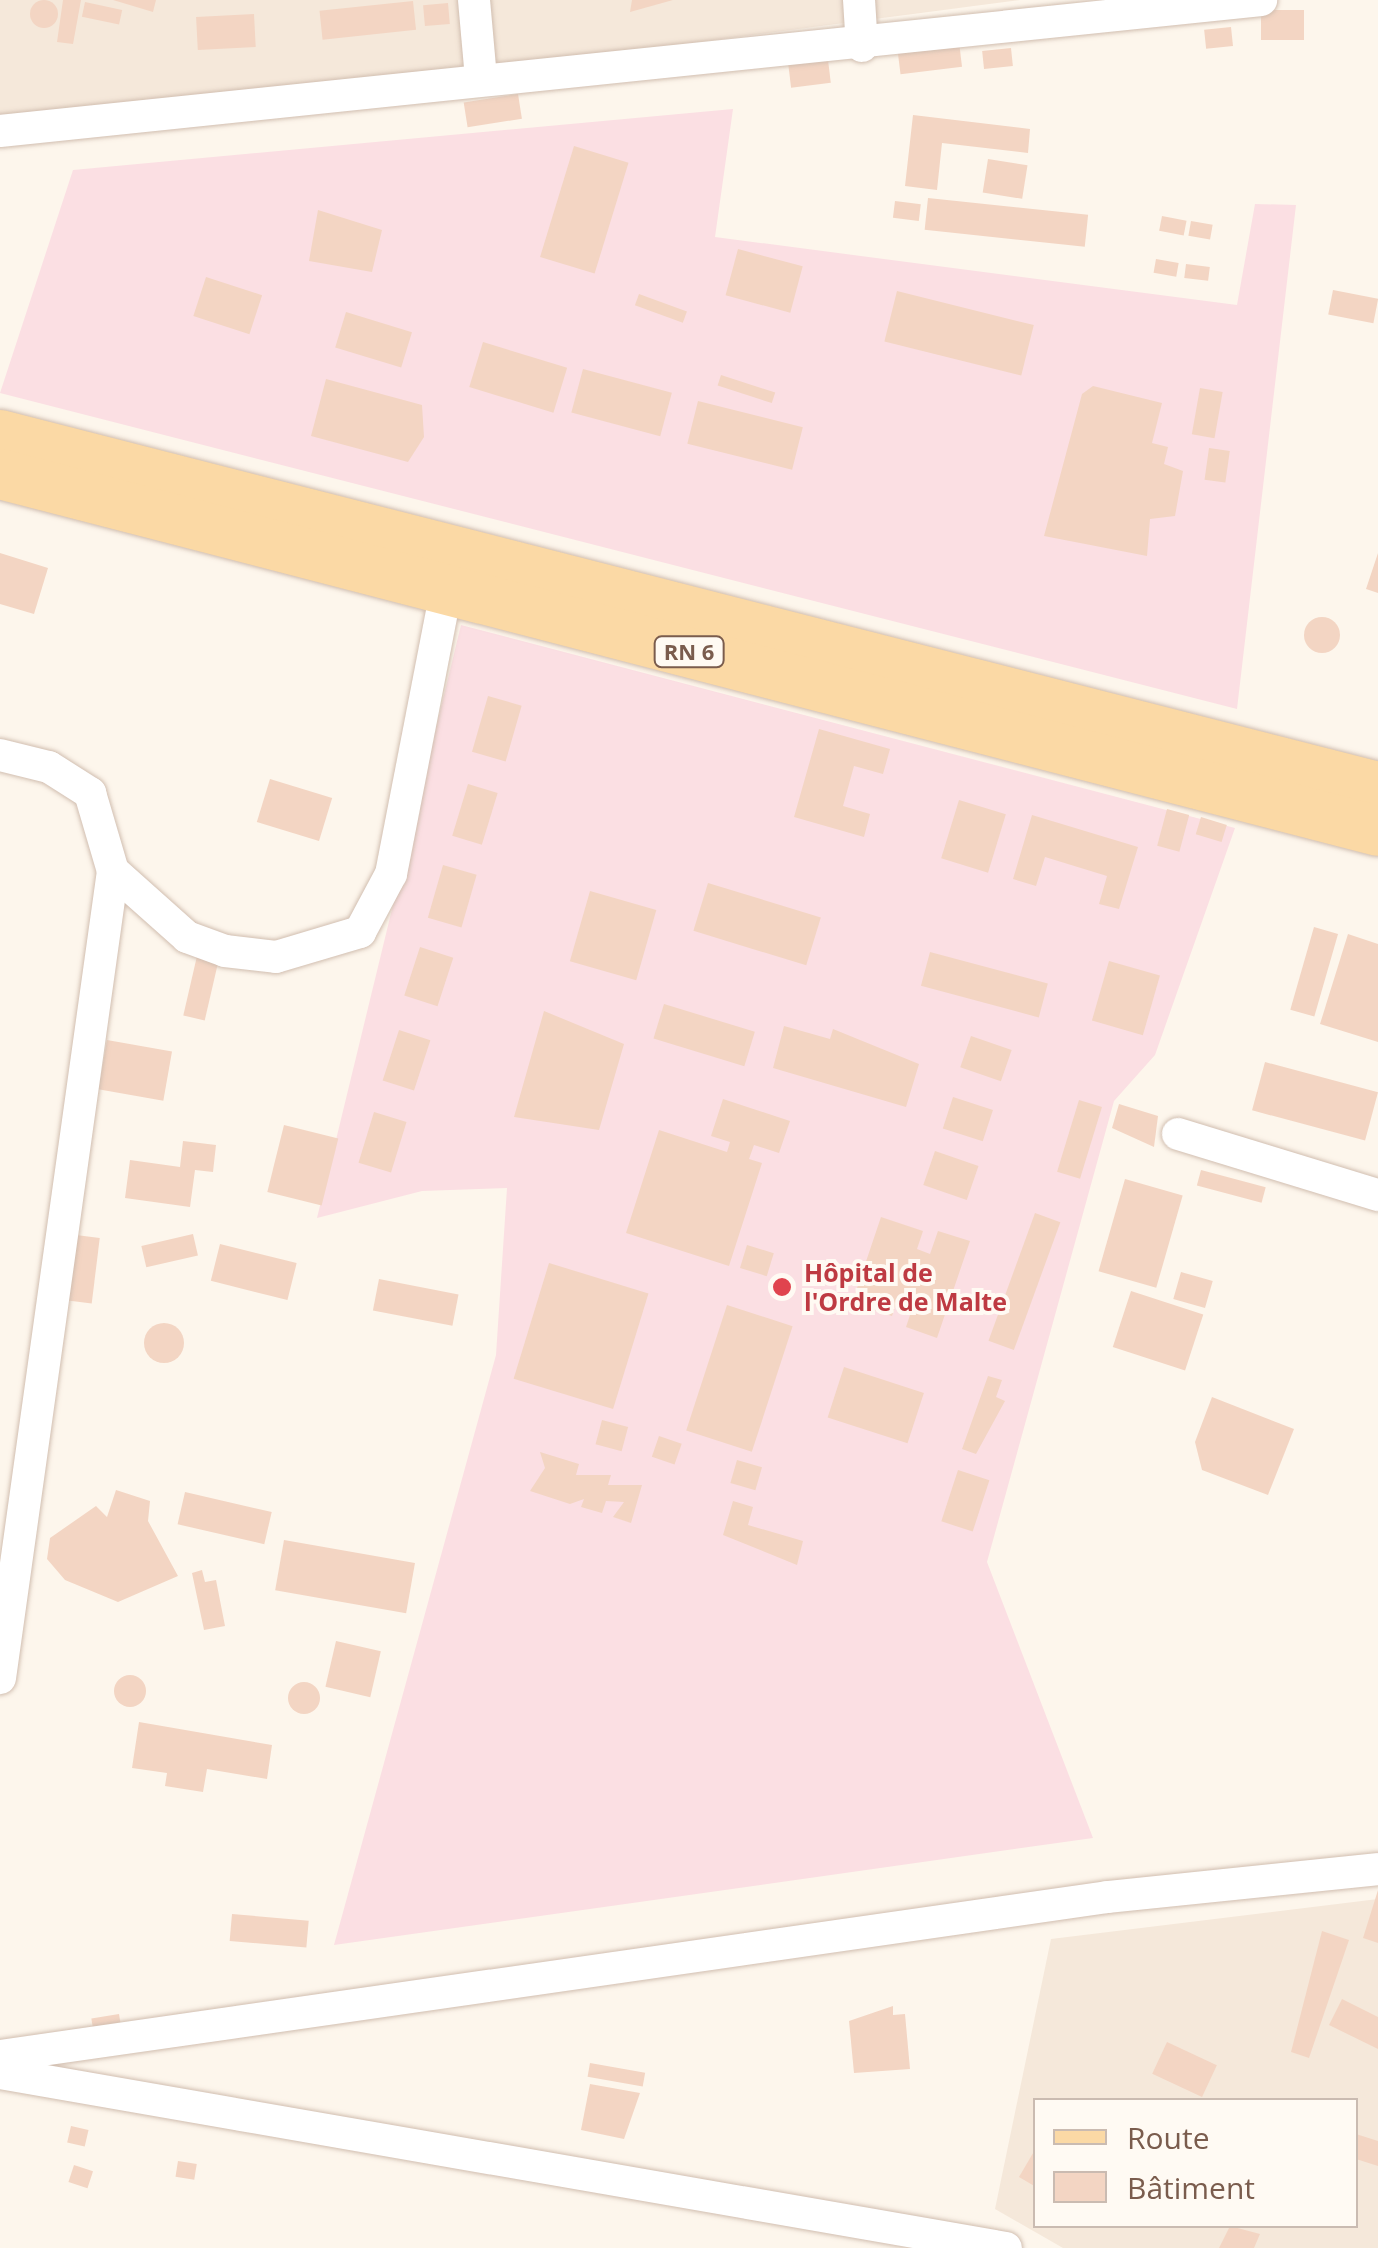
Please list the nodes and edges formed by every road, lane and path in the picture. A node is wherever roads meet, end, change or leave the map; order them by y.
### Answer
1 (474, 0) edge
2 (859, 0) edge
3 (1261, 0) edge
4 (862, 46) junction
5 (481, 79) junction
6 (0, 130) edge
7 (0, 435) edge
8 (0, 474) edge
9 (446, 590) junction
10 (0, 755) edge
11 (1378, 787) edge
12 (1378, 831) edge
13 (113, 870) junction
14 (1178, 1134) dead end
15 (1378, 1196) edge
16 (0, 1678) edge
17 (1378, 1868) edge
18 (0, 2056) edge
19 (0, 2073) edge
20 (1006, 2248) edge

1 - 5 street
2 - 4 street
3 - 4 street
4 - 5 street
5 - 6 street
7 - 11 main road, RN 6
8 - 9 main road, RN 6
9 - 12 main road, RN 6
9 - 13 street
10 - 13 street
13 - 16 street
14 - 15 street
17 - 18 street
19 - 20 street

